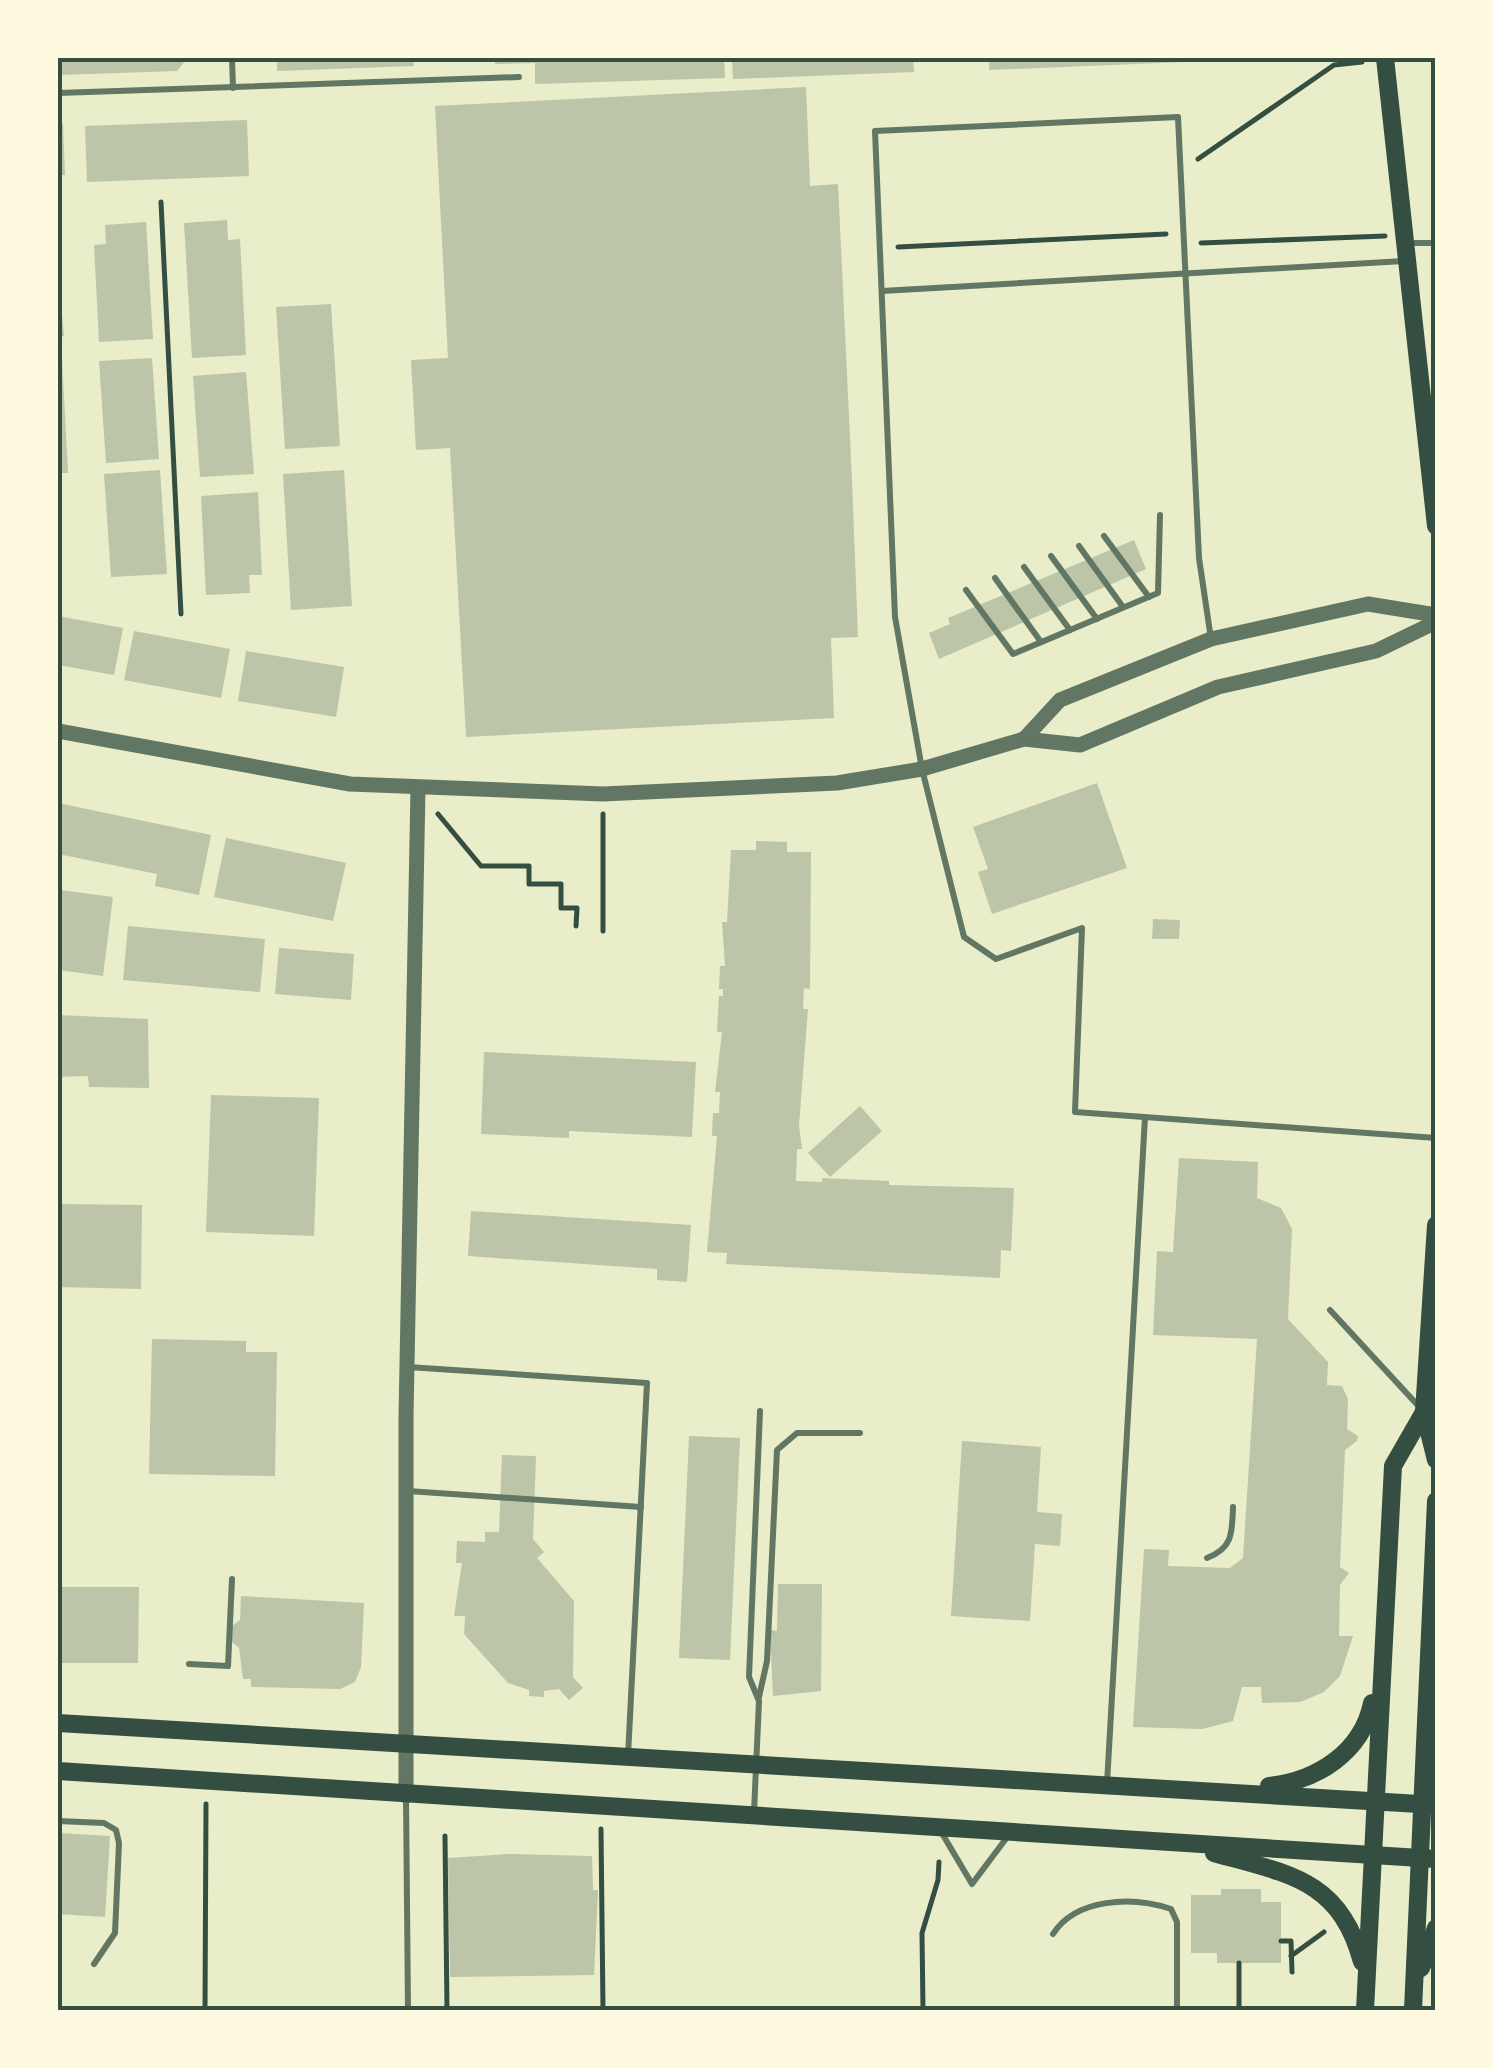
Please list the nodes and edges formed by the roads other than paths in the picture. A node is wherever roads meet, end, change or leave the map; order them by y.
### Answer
1 (232, 58) edge
2 (1385, 58) edge
3 (519, 77) dead end
4 (233, 88) junction
5 (58, 93) edge
6 (1436, 244) edge
7 (1404, 246) junction
8 (1186, 272) junction
9 (882, 292) junction
10 (1160, 514) dead end
11 (1436, 526) edge
12 (1104, 536) dead end
13 (1079, 546) dead end
14 (1052, 556) dead end
15 (1024, 567) dead end
16 (995, 578) dead end
17 (966, 590) dead end
18 (1149, 597) junction
19 (1123, 607) junction
20 (1436, 618) edge
21 (1097, 619) junction
22 (1070, 630) junction
23 (1211, 639) junction
24 (1042, 642) junction
25 (58, 731) edge
26 (1024, 739) junction
27 (922, 769) junction
28 (418, 788) junction
29 (1144, 1117) junction
30 (1436, 1138) edge
31 (1436, 1225) edge
32 (1330, 1310) dead end
33 (408, 1367) junction
34 (760, 1410) dead end
35 (1430, 1413) edge
36 (860, 1433) dead end
37 (1436, 1460) edge
38 (405, 1491) junction
39 (1436, 1501) edge
40 (641, 1507) junction
41 (1234, 1507) dead end
42 (1207, 1558) dead end
43 (232, 1580) dead end
44 (1384, 1648) junction
45 (189, 1664) dead end
46 (1428, 1666) junction
47 (1436, 1690) edge
48 (759, 1701) junction
49 (58, 1724) edge
50 (405, 1744) junction
51 (628, 1757) junction
52 (756, 1764) junction
53 (58, 1771) edge
54 (1106, 1786) junction
55 (1204, 1791) junction
56 (406, 1796) junction
57 (1376, 1802) junction
58 (1429, 1804) edge
59 (754, 1817) junction
60 (58, 1821) edge
61 (940, 1829) junction
62 (1010, 1833) junction
63 (1180, 1844) junction
64 (1373, 1856) junction
65 (1428, 1859) edge
66 (1436, 1928) edge
67 (1053, 1934) dead end
68 (94, 1964) dead end
69 (1367, 1981) junction
70 (1414, 1988) junction
71 (408, 2010) edge
72 (1176, 2010) edge
73 (1365, 2010) edge
74 (1413, 2010) edge

1 - 4 lane
2 - 7 main road
3 - 4 lane
4 - 5 lane
6 - 7 lane
7 - 8 lane
7 - 11 main road
8 - 9 lane
8 - 9 lane
8 - 23 lane
9 - 27 lane
10 - 18 lane
12 - 18 lane
13 - 19 lane
14 - 21 lane
15 - 22 lane
16 - 24 lane
17 - 24 lane
18 - 19 lane
19 - 21 lane
20 - 23 street
20 - 26 street
21 - 22 lane
22 - 24 lane
23 - 26 street
25 - 28 street
26 - 27 street
27 - 28 street
27 - 29 lane
28 - 33 street
29 - 30 lane
29 - 54 lane
31 - 35 main road
32 - 35 lane
33 - 38 street
33 - 40 lane
34 - 48 lane
35 - 37 main road
35 - 44 main road
36 - 48 lane
38 - 40 lane
38 - 50 street
39 - 46 main road
40 - 51 lane
41 - 42 lane
43 - 45 lane
44 - 55 main road
44 - 57 main road
46 - 47 main road
46 - 58 main road
48 - 52 lane
49 - 50 main road
50 - 51 main road
50 - 56 street
51 - 52 main road
52 - 54 main road
52 - 59 lane
53 - 56 main road
54 - 55 main road
55 - 57 main road
56 - 59 main road
56 - 71 lane
57 - 58 main road
57 - 64 main road
58 - 65 main road
59 - 61 main road
60 - 68 lane
61 - 62 main road
61 - 62 lane
62 - 63 main road
63 - 64 main road
63 - 69 main road
64 - 65 main road
64 - 69 main road
65 - 70 main road
66 - 70 main road
67 - 72 lane
69 - 73 main road
70 - 74 main road

